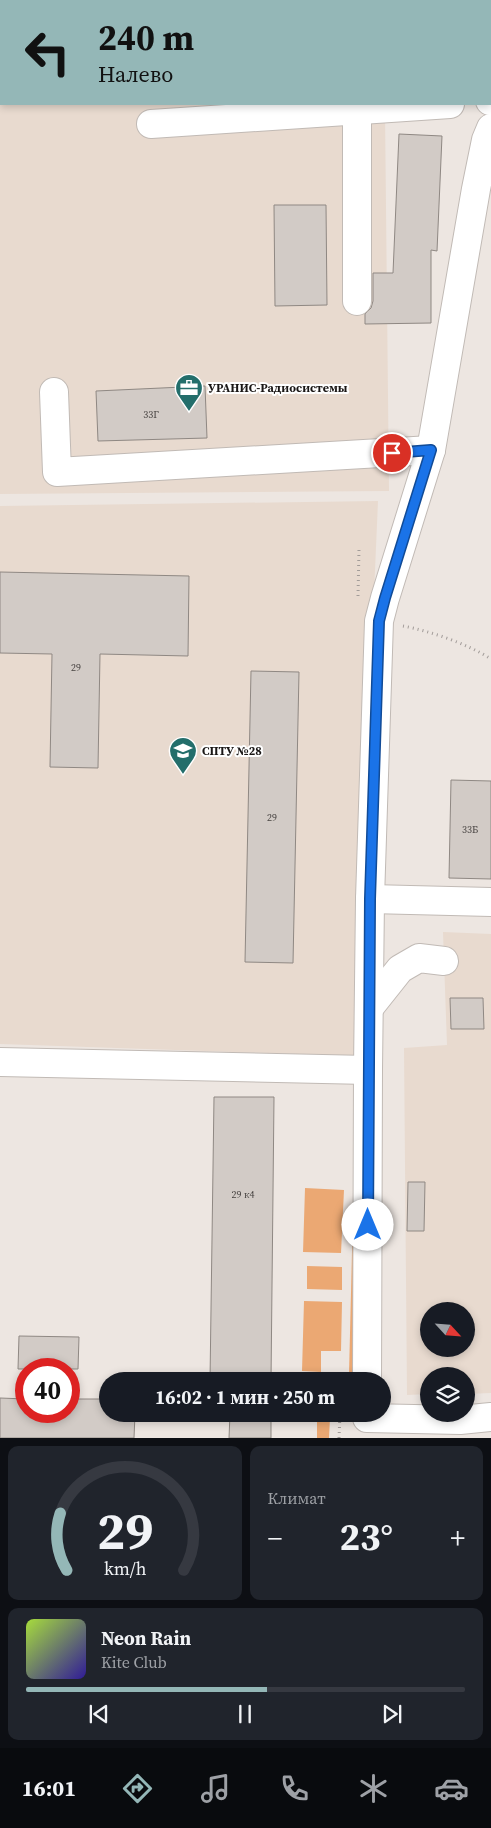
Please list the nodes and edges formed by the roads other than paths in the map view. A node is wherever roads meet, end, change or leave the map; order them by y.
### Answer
1 (434, 105) edge
2 (357, 110) junction
3 (151, 124) dead end
4 (491, 128) edge
5 (357, 301) dead end
6 (54, 392) dead end
7 (431, 450) junction
8 (370, 899) junction
9 (491, 902) edge
10 (444, 960) dead end
11 (369, 1008) junction
12 (0, 1062) edge
13 (368, 1070) junction
14 (367, 1372) edge
15 (491, 1417) edge
16 (367, 1423) edge

1 - 2 street
2 - 3 street
2 - 5 street
4 - 7 street
6 - 7 street
7 - 8 street
8 - 9 street
8 - 11 street
10 - 11 street
11 - 13 street
12 - 13 street
13 - 14 street
15 - 16 street

